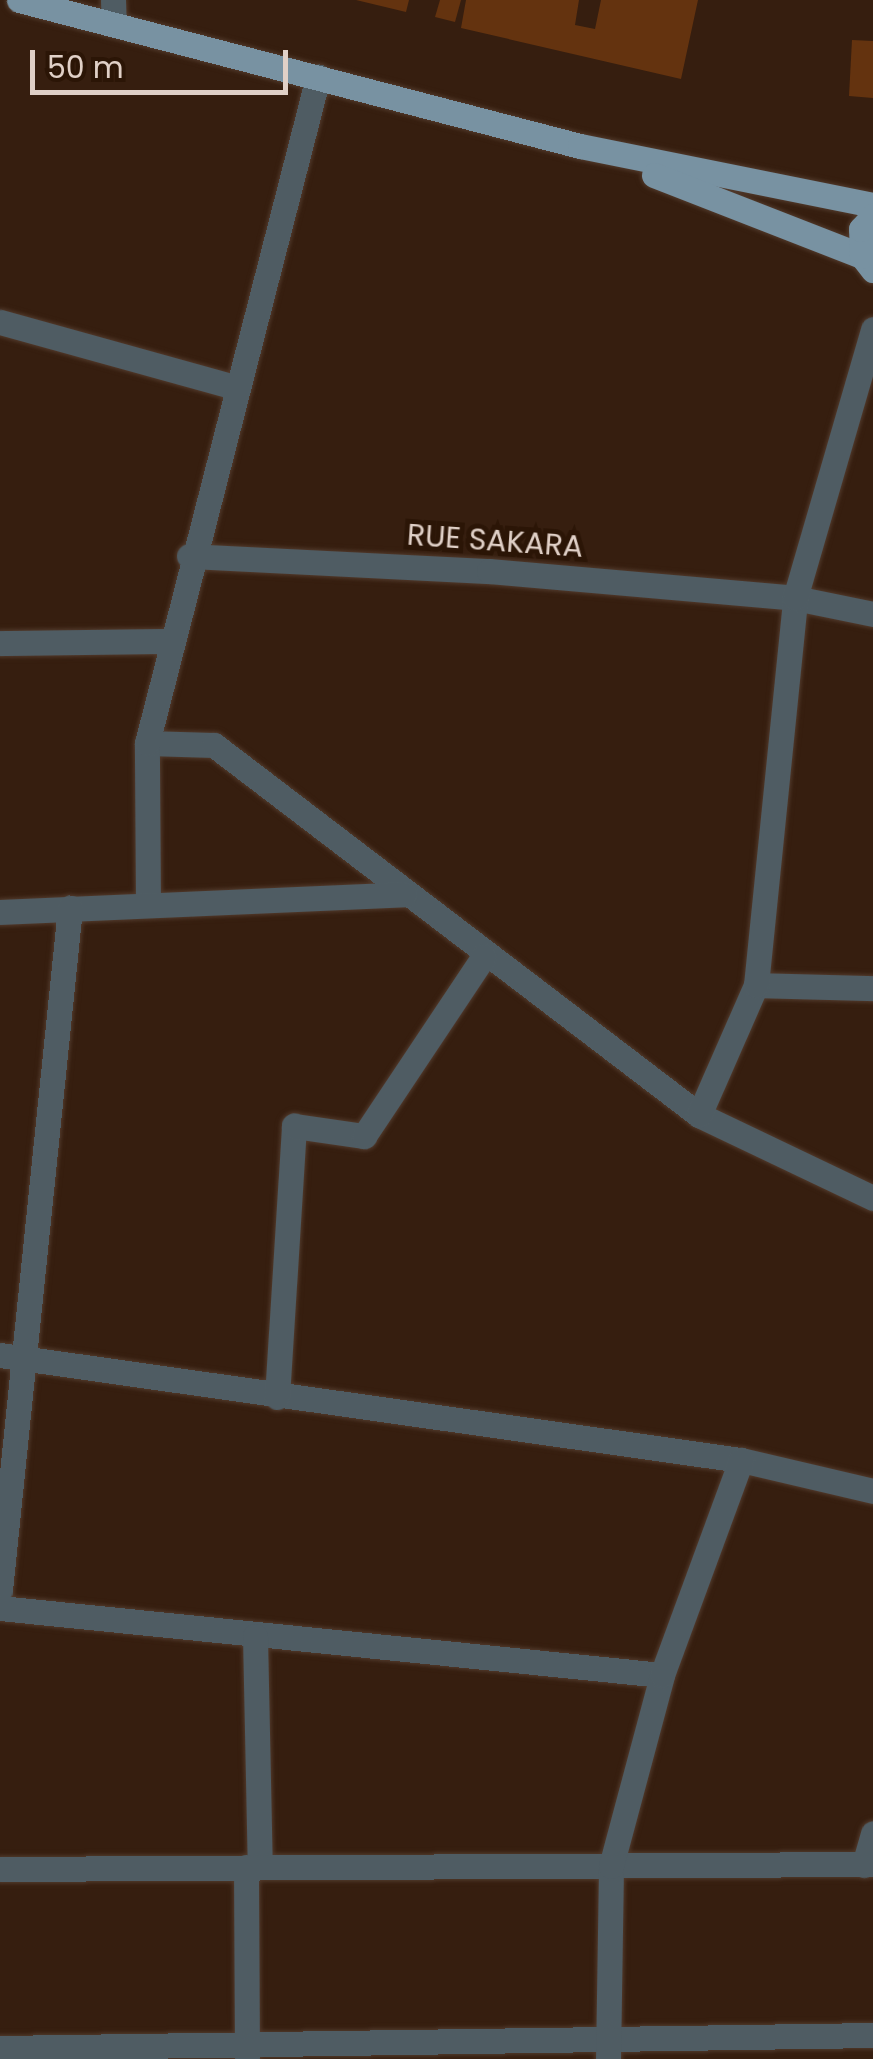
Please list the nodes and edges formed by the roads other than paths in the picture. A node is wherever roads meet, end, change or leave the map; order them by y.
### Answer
1 (19, 0) edge
2 (114, 12) edge
3 (318, 77) junction
4 (580, 146) junction
5 (873, 206) edge
6 (873, 216) edge
7 (868, 263) edge
8 (0, 322) edge
9 (873, 329) edge
10 (235, 387) junction
11 (190, 556) junction
12 (795, 598) junction
13 (873, 614) edge
14 (170, 641) junction
15 (0, 643) edge
16 (147, 743) junction
17 (405, 894) junction
18 (148, 905) junction
19 (70, 908) junction
20 (0, 912) edge
21 (484, 956) junction
22 (756, 985) junction
23 (873, 988) edge
24 (700, 1115) junction
25 (873, 1198) edge
26 (0, 1355) edge
27 (29, 1359) junction
28 (277, 1397) junction
29 (741, 1460) junction
30 (873, 1491) edge
31 (0, 1590) edge
32 (0, 1608) edge
33 (256, 1636) junction
34 (662, 1674) junction
35 (873, 1834) edge
36 (868, 1864) edge
37 (611, 1866) junction
38 (0, 1868) edge
39 (253, 1868) junction
40 (873, 2035) edge
41 (0, 2048) edge
42 (608, 2049) edge
43 (247, 2052) edge

1 - 2 main road
2 - 3 main road
3 - 4 main road
3 - 10 street
4 - 5 main road
4 - 7 main road
6 - 7 main road
8 - 10 street
9 - 12 street
10 - 11 street
11 - 12 street, RUE SAKARA
11 - 14 street
12 - 13 street, RUE SAKARA
12 - 22 street
14 - 15 street
14 - 16 street
16 - 17 street
16 - 18 street
17 - 18 street
17 - 21 street
18 - 19 street
19 - 20 street
19 - 27 street
21 - 24 street
21 - 28 street
22 - 23 street
22 - 24 street
24 - 25 street
26 - 27 street
27 - 28 street
27 - 31 street
28 - 29 street
29 - 30 street
29 - 34 street
32 - 33 street
33 - 34 street
33 - 39 street
34 - 37 street
35 - 36 street
36 - 37 street
37 - 39 street
37 - 42 street
38 - 39 street
39 - 43 street
40 - 42 street
41 - 43 street
42 - 43 street

